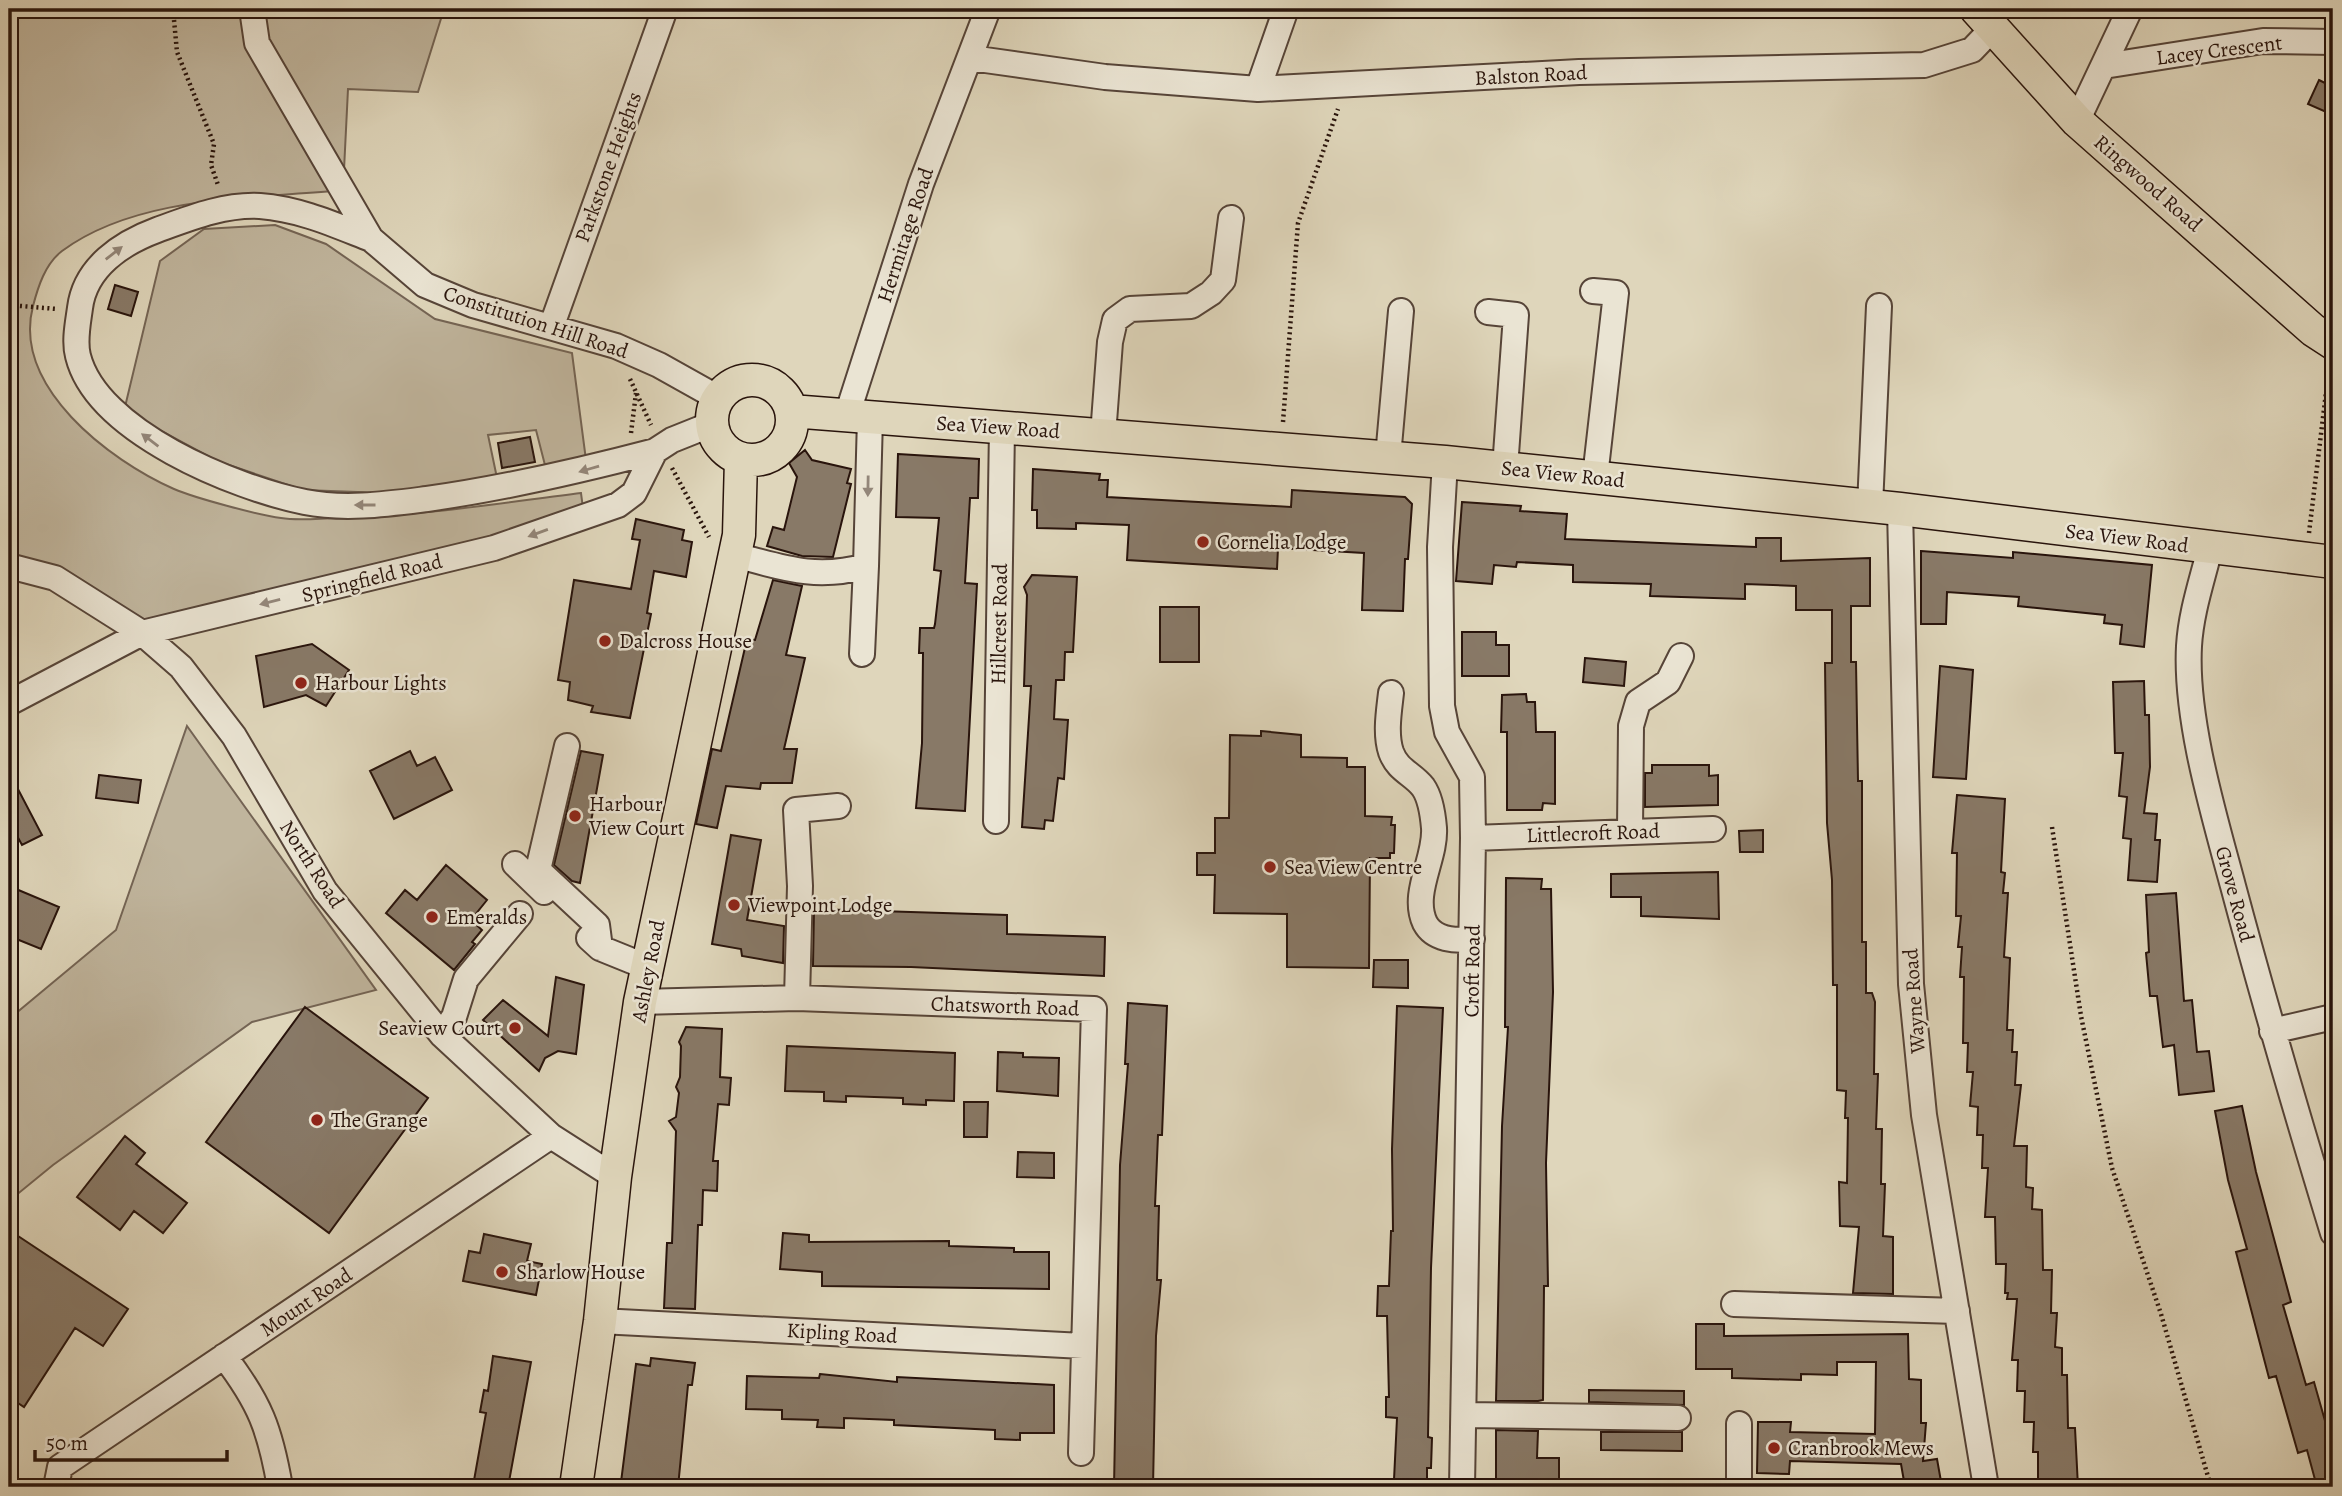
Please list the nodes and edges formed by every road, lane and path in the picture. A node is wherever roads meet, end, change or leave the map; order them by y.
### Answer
1 (173, 9) edge
2 (252, 9) edge
3 (664, 9) edge
4 (988, 9) edge
5 (1286, 9) edge
6 (2130, 9) edge
7 (1985, 18) edge
8 (2333, 42) edge
9 (971, 58) junction
10 (2104, 66) junction
11 (1347, 86) junction
12 (1258, 89) junction
13 (2077, 121) junction
14 (205, 212) junction
15 (1231, 218) dead end
16 (371, 239) junction
17 (1593, 291) dead end
18 (9, 305) edge
19 (1879, 306) dead end
20 (1401, 311) dead end
21 (1488, 312) dead end
22 (79, 313) junction
23 (552, 325) junction
24 (2333, 343) edge
25 (615, 346) junction
26 (636, 391) junction
27 (715, 411) junction
28 (791, 411) junction
29 (858, 416) junction
30 (1002, 428) junction
31 (1283, 428) dead end
32 (1103, 435) junction
33 (658, 449) junction
34 (1388, 457) junction
35 (629, 458) junction
36 (741, 459) junction
37 (1444, 462) junction
38 (1506, 468) junction
39 (1595, 477) junction
40 (1885, 507) junction
41 (2210, 548) junction
42 (2320, 561) edge
43 (9, 566) edge
44 (866, 566) junction
45 (733, 567) junction
46 (142, 633) junction
47 (862, 654) dead end
48 (1681, 656) dead end
49 (1391, 693) dead end
50 (9, 703) edge
51 (567, 746) dead end
52 (838, 806) dead end
53 (996, 821) dead end
54 (2052, 827) dead end
55 (1630, 830) junction
56 (1713, 830) dead end
57 (1473, 838) junction
58 (515, 864) dead end
59 (520, 914) dead end
60 (1472, 939) junction
61 (600, 948) junction
62 (647, 967) junction
63 (797, 998) junction
64 (640, 1002) junction
65 (2333, 1017) edge
66 (2272, 1031) junction
67 (442, 1035) junction
68 (551, 1136) junction
69 (615, 1177) junction
70 (2333, 1233) edge
71 (1734, 1304) dead end
72 (1957, 1311) junction
73 (600, 1321) junction
74 (1083, 1346) junction
75 (224, 1356) junction
76 (1464, 1415) junction
77 (1678, 1418) dead end
78 (1740, 1424) dead end
79 (1081, 1453) dead end
80 (58, 1477) edge
81 (280, 1487) edge
82 (576, 1487) edge
83 (1462, 1487) edge
84 (1739, 1487) edge
85 (1986, 1487) edge
86 (2211, 1487) edge

1 - 14 path
2 - 16 street, Constitution Hill Road
3 - 23 street, Parkstone Heights
4 - 9 street, Hermitage Road
5 - 12 street
6 - 10 street
7 - 11 street, Balston Road
7 - 13 main road, Ringwood Road
8 - 10 street, Lacey Crescent
9 - 12 street, Balston Road
9 - 29 street, Hermitage Road
10 - 13 street
11 - 12 street, Balston Road
11 - 31 path
13 - 24 main road, Ringwood Road
14 - 16 street
22 -> 14 street
15 - 32 street
16 - 23 street, Constitution Hill Road
17 - 39 street
18 - 22 path
19 - 40 street, Wayne Road
20 - 34 street
21 - 38 street
35 -> 22 street
23 - 25 street, Constitution Hill Road
24 - 42 path
25 - 26 path
25 - 27 street, Constitution Hill Road
26 - 33 path
26 - 35 path
27 - 28 main road
27 - 33 street
27 - 36 main road
28 - 29 main road, Sea View Road
28 - 36 main road
29 - 30 main road, Sea View Road
29 -> 44 street, Hermitage Road
30 - 32 main road, Sea View Road
30 - 53 street, Hillcrest Road
32 - 34 main road, Sea View Road
33 - 35 street
33 - 45 path
33 -> 46 street, Springfield Road
34 - 37 main road, Sea View Road
36 - 45 main road, Ashley Road
37 - 38 main road, Sea View Road
37 - 57 street, Croft Road
38 - 39 main road, Sea View Road
39 - 40 main road, Sea View Road
40 - 41 main road, Sea View Road
40 - 72 street, Wayne Road
41 - 42 main road, Sea View Road
41 - 66 street, Grove Road
43 - 46 street, North Road
44 - 45 street
44 - 47 street, Hermitage Road
45 - 62 main road, Ashley Road
46 - 50 street, Springfield Road
46 - 67 street, North Road
48 - 55 street
49 - 60 street
51 - 61 street
52 - 63 street
54 - 86 path
55 - 56 street, Littlecroft Road
55 - 57 street, Littlecroft Road
57 - 60 street, Croft Road
58 - 61 street
59 - 67 street
60 - 76 street, Croft Road
61 - 62 street
62 - 64 main road, Ashley Road
63 - 64 street, Chatsworth Road
63 - 74 street, Chatsworth Road
64 - 69 main road, Ashley Road
65 - 66 street
66 - 70 street, Grove Road
67 - 68 street, North Road
68 - 69 street, North Road
68 - 75 street, Mount Road
69 - 73 main road, Ashley Road
71 - 72 street
72 - 85 street, Wayne Road
73 - 74 street, Kipling Road
73 - 82 main road, Ashley Road
74 - 79 street, Chatsworth Road
75 - 80 street, Mount Road
75 - 81 street
76 - 77 street
76 - 83 street, Croft Road
78 - 84 street

